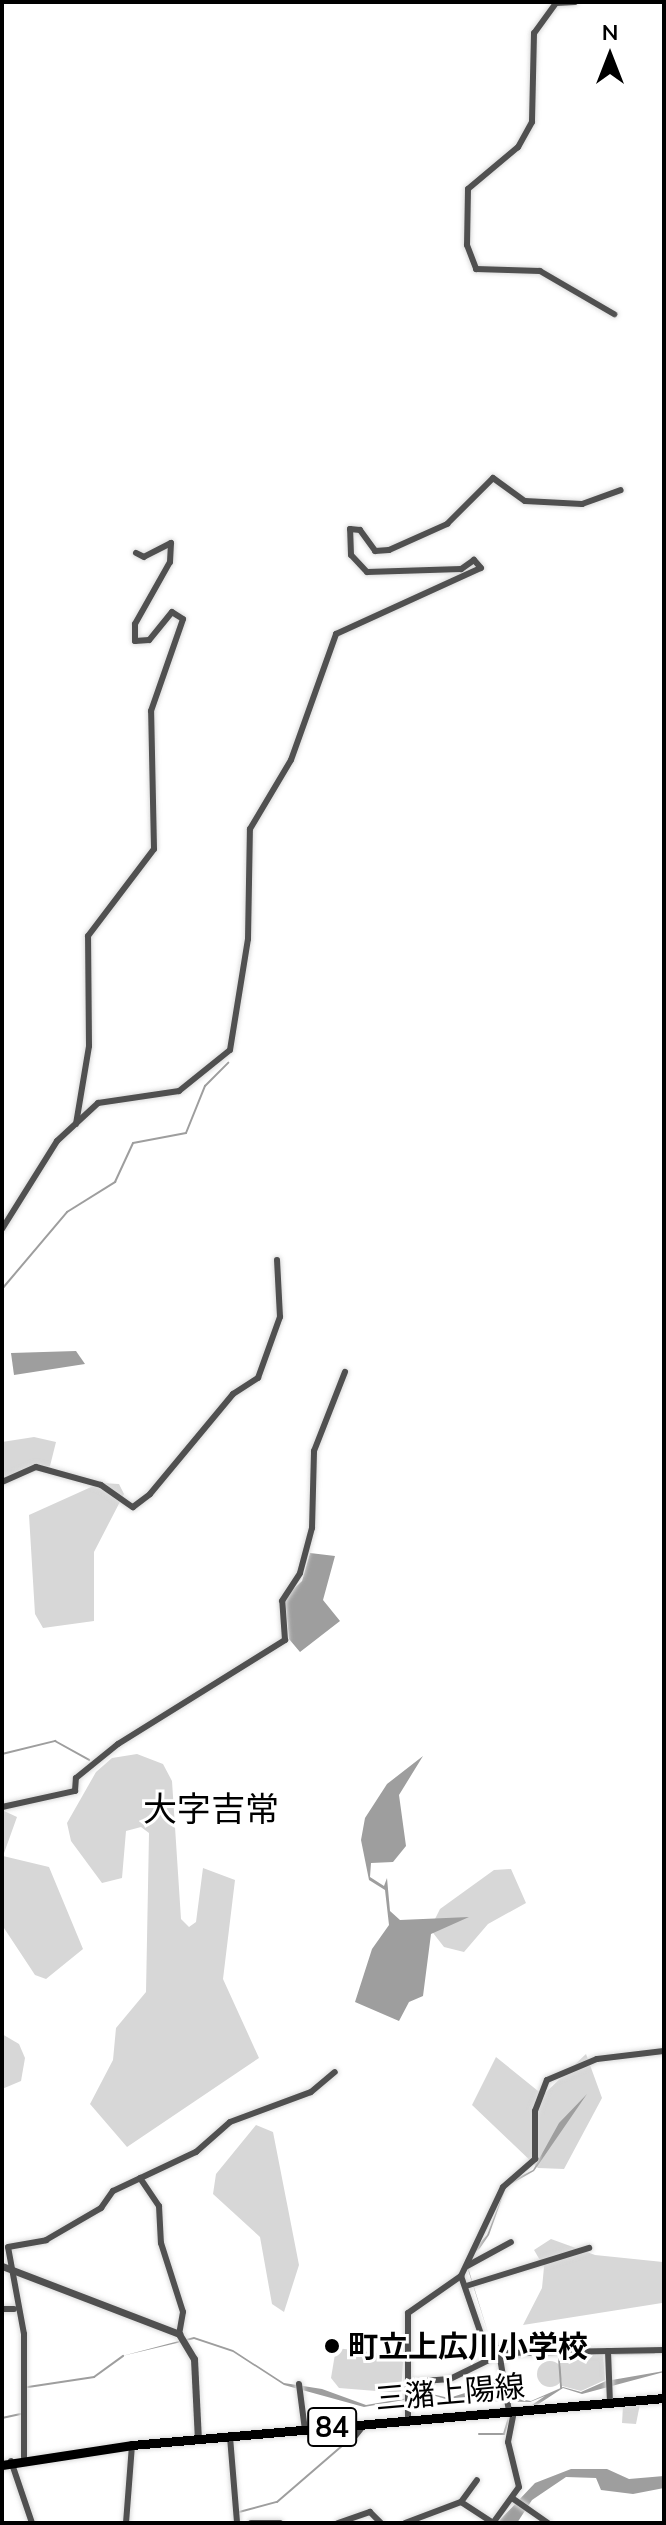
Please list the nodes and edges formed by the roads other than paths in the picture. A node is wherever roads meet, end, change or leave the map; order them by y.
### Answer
1 (575, 2) edge
2 (614, 314) dead end
3 (621, 490) dead end
4 (136, 553) dead end
5 (76, 1124) junction
6 (2, 1229) edge
7 (277, 1260) dead end
8 (345, 1372) dead end
9 (2, 1482) edge
10 (2, 1807) edge
11 (664, 2051) edge
12 (335, 2072) dead end
13 (140, 2178) junction
14 (511, 2242) dead end
15 (589, 2248) dead end
16 (5, 2268) edge
17 (465, 2268) junction
18 (468, 2285) junction
19 (2, 2309) edge
20 (14, 2309) junction
21 (179, 2334) junction
22 (664, 2350) edge
23 (608, 2351) junction
24 (502, 2356) junction
25 (410, 2382) junction
26 (503, 2382) junction
27 (299, 2384) dead end
28 (482, 2387) dead end
29 (664, 2398) edge
30 (610, 2403) junction
31 (510, 2408) junction
32 (408, 2420) junction
33 (367, 2423) junction
34 (305, 2430) junction
35 (230, 2437) junction
36 (350, 2439) dead end
37 (198, 2440) junction
38 (132, 2445) junction
39 (24, 2457) junction
40 (7, 2463) edge
41 (477, 2480) dead end
42 (513, 2498) junction
43 (461, 2502) junction
44 (32, 2523) edge
45 (126, 2523) edge
46 (237, 2523) edge
47 (251, 2523) edge
48 (280, 2523) edge
49 (338, 2523) edge
50 (381, 2523) edge
51 (405, 2523) edge
52 (493, 2523) edge
53 (548, 2523) edge

1 - 2 street
3 - 5 street
4 - 5 street
5 - 6 street
7 - 9 street
8 - 10 street
11 - 17 street
12 - 13 street
13 - 16 street
13 - 21 street
14 - 17 street
15 - 18 street
16 - 20 street
16 - 21 street
17 - 18 street
17 - 25 street
18 - 24 street
19 - 20 street
20 - 39 street
21 - 37 street
22 - 23 street
23 - 24 street
23 - 30 street
24 - 25 street
24 - 26 street
25 - 32 street
26 - 28 street
26 - 31 street
27 - 34 street
29 - 30 main road, 三潴上陽線 / 84
30 - 31 main road, 三潴上陽線 / 84
31 - 32 main road, 三潴上陽線 / 84
31 - 42 street
32 - 33 main road, 三潴上陽線 / 84
33 - 34 main road, 三潴上陽線 / 84
33 - 36 street
34 - 35 main road, 三潴上陽線 / 84
35 - 37 main road, 三潴上陽線 / 84
35 - 46 street
37 - 38 main road, 三潴上陽線 / 84
38 - 39 main road, 三潴上陽線 / 84
38 - 45 street
39 - 40 main road, 三潴上陽線 / 84
40 - 44 street
41 - 43 street
42 - 52 street
42 - 53 street
43 - 51 street
43 - 52 street
47 - 48 street
49 - 50 street

